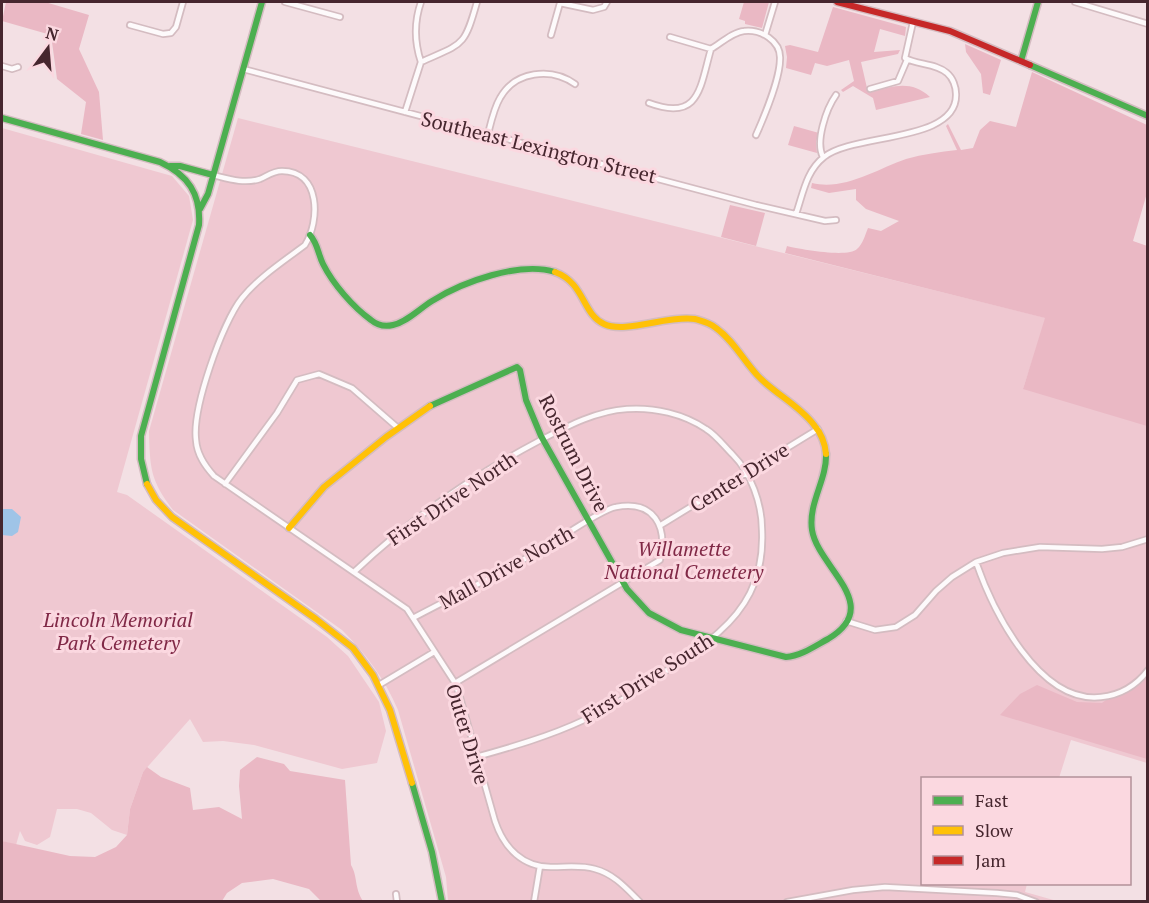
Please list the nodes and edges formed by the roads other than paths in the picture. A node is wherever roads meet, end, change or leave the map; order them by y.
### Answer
1 (183, 2) edge
2 (262, 2) edge
3 (285, 2) edge
4 (421, 2) edge
5 (477, 2) edge
6 (560, 2) edge
7 (607, 2) edge
8 (775, 2) edge
9 (837, 2) edge
10 (1038, 2) edge
11 (1075, 2) edge
12 (340, 17) dead end
13 (913, 22) junction
14 (1148, 24) edge
15 (130, 25) dead end
16 (551, 35) dead end
17 (765, 35) junction
18 (670, 37) dead end
19 (711, 49) junction
20 (907, 60) junction
21 (1021, 61) junction
22 (421, 62) junction
23 (2, 66) edge
24 (18, 67) dead end
25 (243, 69) junction
26 (575, 84) dead end
27 (870, 89) dead end
28 (836, 95) dead end
29 (649, 103) dead end
30 (405, 112) junction
31 (1148, 116) edge
32 (2, 118) edge
33 (488, 134) junction
34 (756, 135) dead end
35 (823, 157) junction
36 (170, 166) junction
37 (213, 175) junction
38 (200, 210) junction
39 (796, 214) junction
40 (836, 220) dead end
41 (310, 235) junction
42 (398, 428) junction
43 (818, 429) junction
44 (544, 438) junction
45 (746, 472) junction
46 (225, 484) junction
47 (590, 521) junction
48 (661, 525) junction
49 (289, 528) junction
50 (1148, 539) edge
51 (976, 562) junction
52 (354, 572) junction
53 (623, 582) junction
54 (413, 618) junction
55 (846, 621) junction
56 (714, 638) junction
57 (435, 652) junction
58 (1148, 670) edge
59 (455, 683) junction
60 (379, 686) junction
61 (476, 757) junction
62 (540, 867) junction
63 (396, 894) dead end
64 (397, 902) edge
65 (442, 902) edge
66 (534, 902) edge
67 (640, 902) edge
68 (787, 902) edge
69 (1036, 902) edge

1 - 15 street
2 - 25 street
3 - 12 street
4 - 22 street
5 - 22 street
6 - 7 street
6 - 16 street
8 - 17 street
9 - 13 street
10 - 21 street
11 - 14 street
13 - 20 street
13 - 21 street
17 - 19 street
17 - 34 street
18 - 19 street
19 - 29 street
20 - 27 street
20 - 35 street
21 - 31 street
22 - 30 street
23 - 24 street
25 - 30 street, Southeast Lexington Street
25 - 37 street
26 - 33 street
28 - 35 street
30 - 33 street, Southeast Lexington Street
32 - 36 street
33 - 39 street, Southeast Lexington Street
35 - 39 street
36 - 37 street
36 - 38 street
37 - 38 street
37 - 41 street
38 - 60 street
39 - 40 street, Southeast Lexington Street
41 - 43 street
41 - 46 street, Outer Drive
42 - 44 street, Rostrum Drive
42 - 46 street
42 - 49 street
43 - 45 street, Center Drive
43 - 55 street
44 - 45 street, First Drive North
44 - 47 street, Rostrum Drive
44 - 52 street, First Drive North
45 - 48 street, Center Drive
45 - 56 street, First Drive South
46 - 49 street, Outer Drive
47 - 48 street, Mall Drive North
47 - 53 street, Rostrum Drive
47 - 54 street, Mall Drive North
48 - 53 street
49 - 52 street, Outer Drive
50 - 51 street
51 - 55 street
51 - 58 street
52 - 54 street, Outer Drive
53 - 56 street, Rostrum Drive
53 - 59 street
54 - 57 street, Outer Drive
55 - 56 street, Rostrum Drive
56 - 61 street, First Drive South
57 - 59 street, Outer Drive
57 - 60 street
59 - 61 street, Outer Drive
60 - 65 street
61 - 62 street, Outer Drive
62 - 66 street
62 - 67 street
63 - 64 street
68 - 69 street

